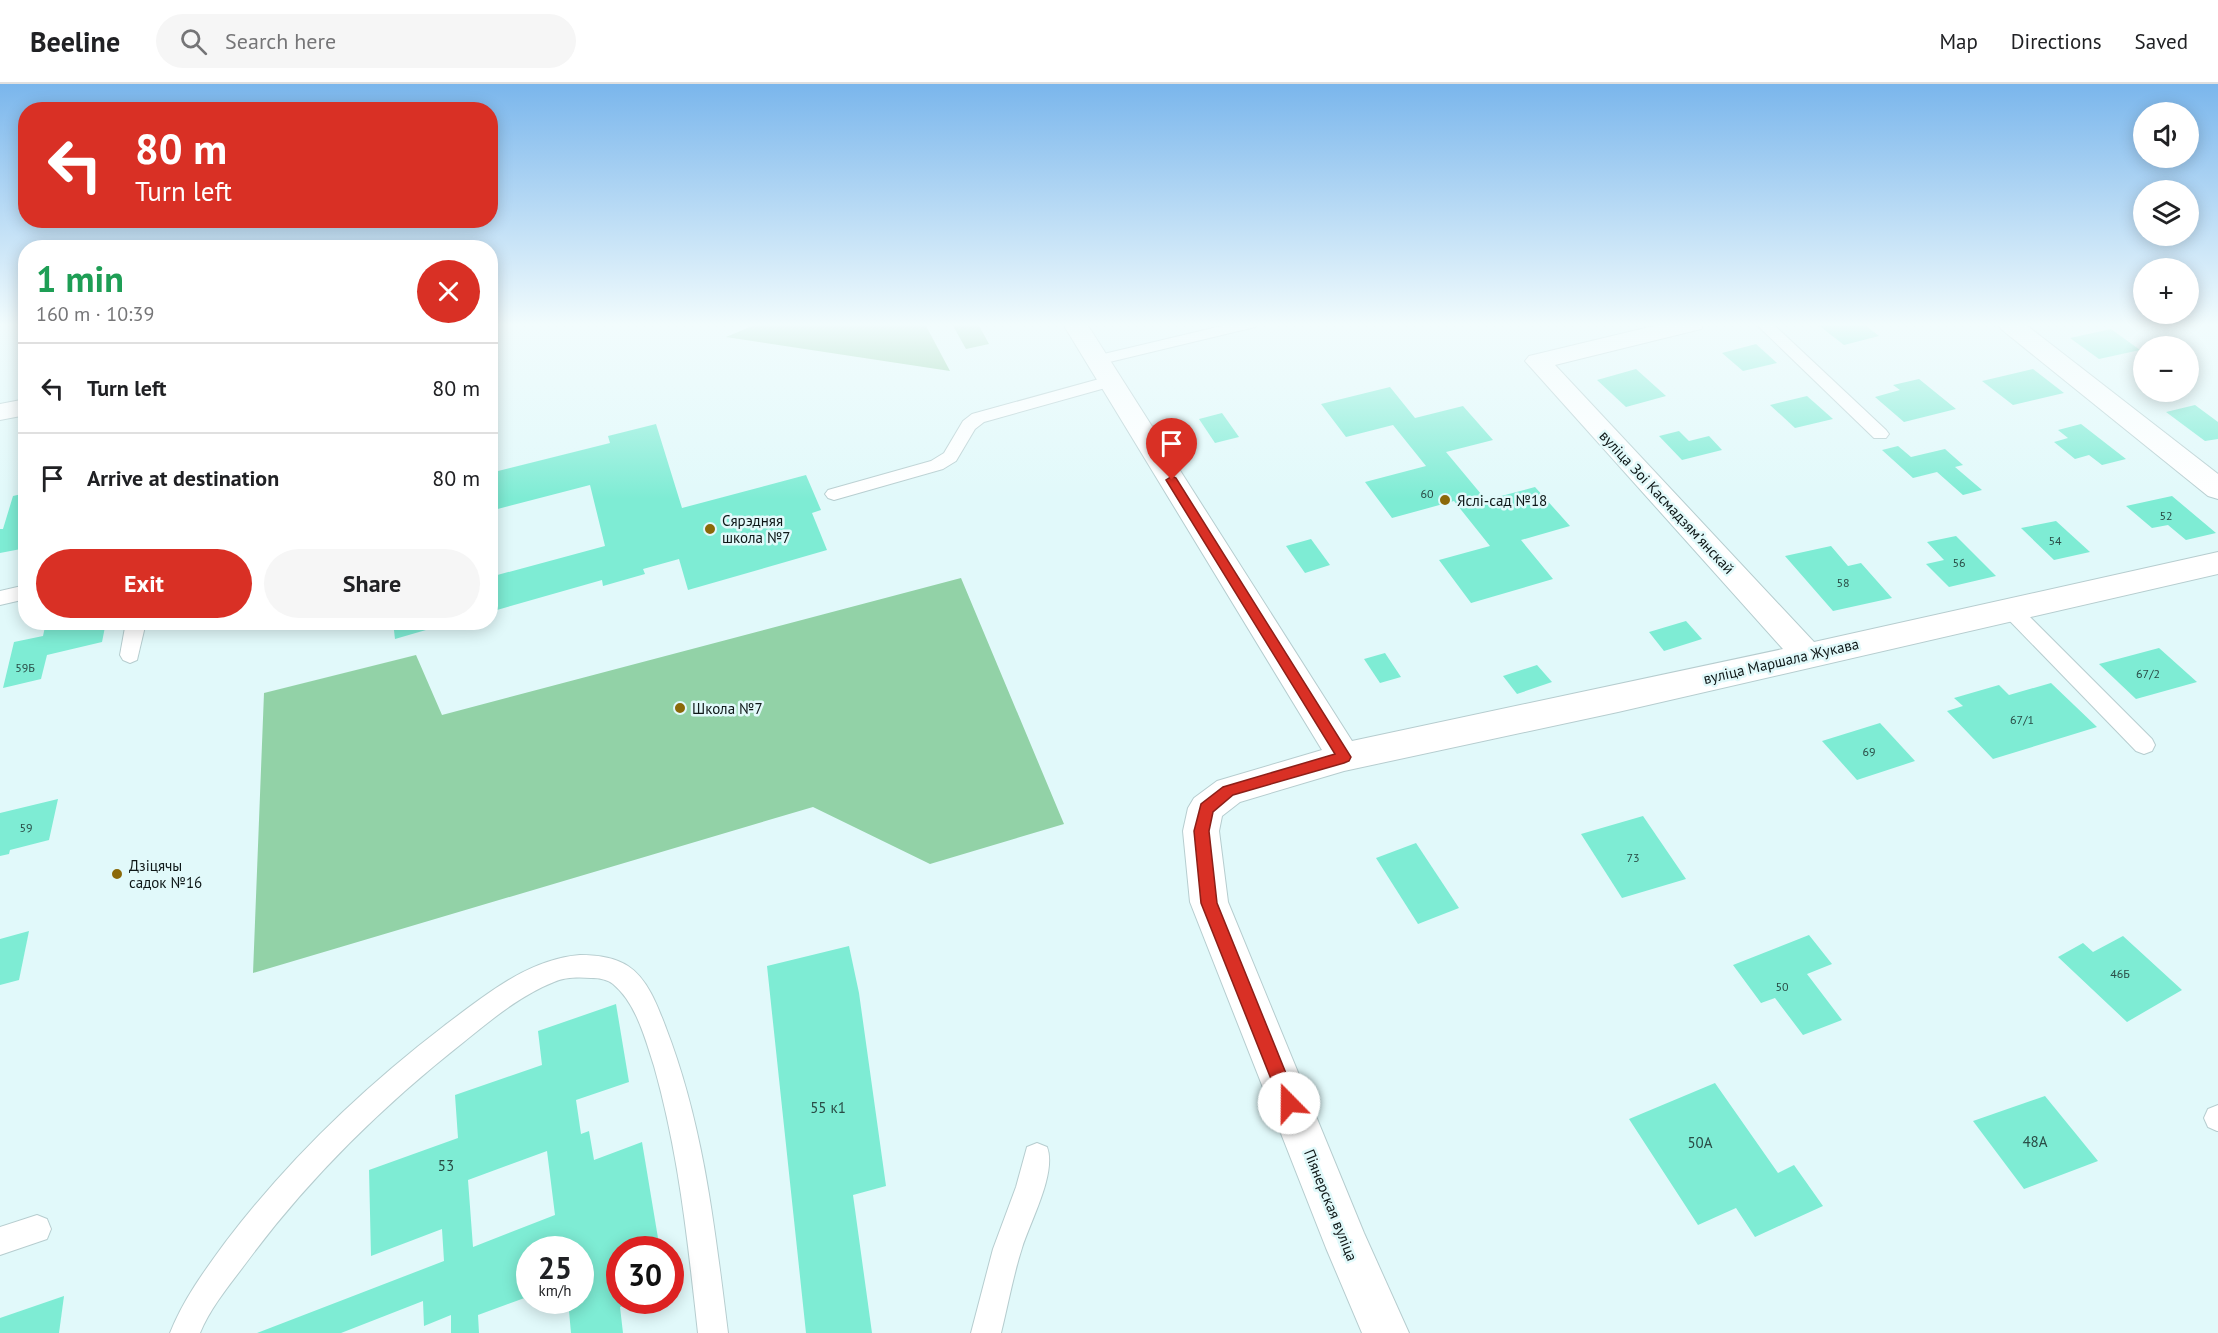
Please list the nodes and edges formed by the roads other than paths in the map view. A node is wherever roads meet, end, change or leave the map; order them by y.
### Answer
1 (1071, 382) edge
2 (1112, 382) edge
3 (1557, 382) edge
4 (1825, 382) edge
5 (2083, 382) edge
6 (18, 409) edge
7 (0, 412) edge
8 (1880, 434) dead end
9 (2218, 489) edge
10 (834, 494) dead end
11 (2218, 563) edge
12 (18, 594) edge
13 (0, 598) edge
14 (2010, 609) junction
15 (135, 630) edge
16 (130, 655) dead end
17 (1807, 655) junction
18 (2144, 745) dead end
19 (1344, 757) junction
20 (1037, 1157) dead end
21 (37, 1229) dead end
22 (0, 1241) edge
23 (1377, 1330) edge
24 (185, 1333) edge
25 (713, 1333) edge
26 (986, 1333) edge

1 - 10 lane
2 - 19 street
3 - 17 street, вуліца Зоі Касмадзямʼянскай
4 - 8 lane
5 - 9 street
6 - 7 street
11 - 14 street, вуліца Маршала Жукава
12 - 13 lane
14 - 17 street, вуліца Маршала Жукава
14 - 18 lane
15 - 16 lane
17 - 19 street, вуліца Маршала Жукава
19 - 23 street, Піянерская вуліца
20 - 26 lane
21 - 22 lane
24 - 25 lane

